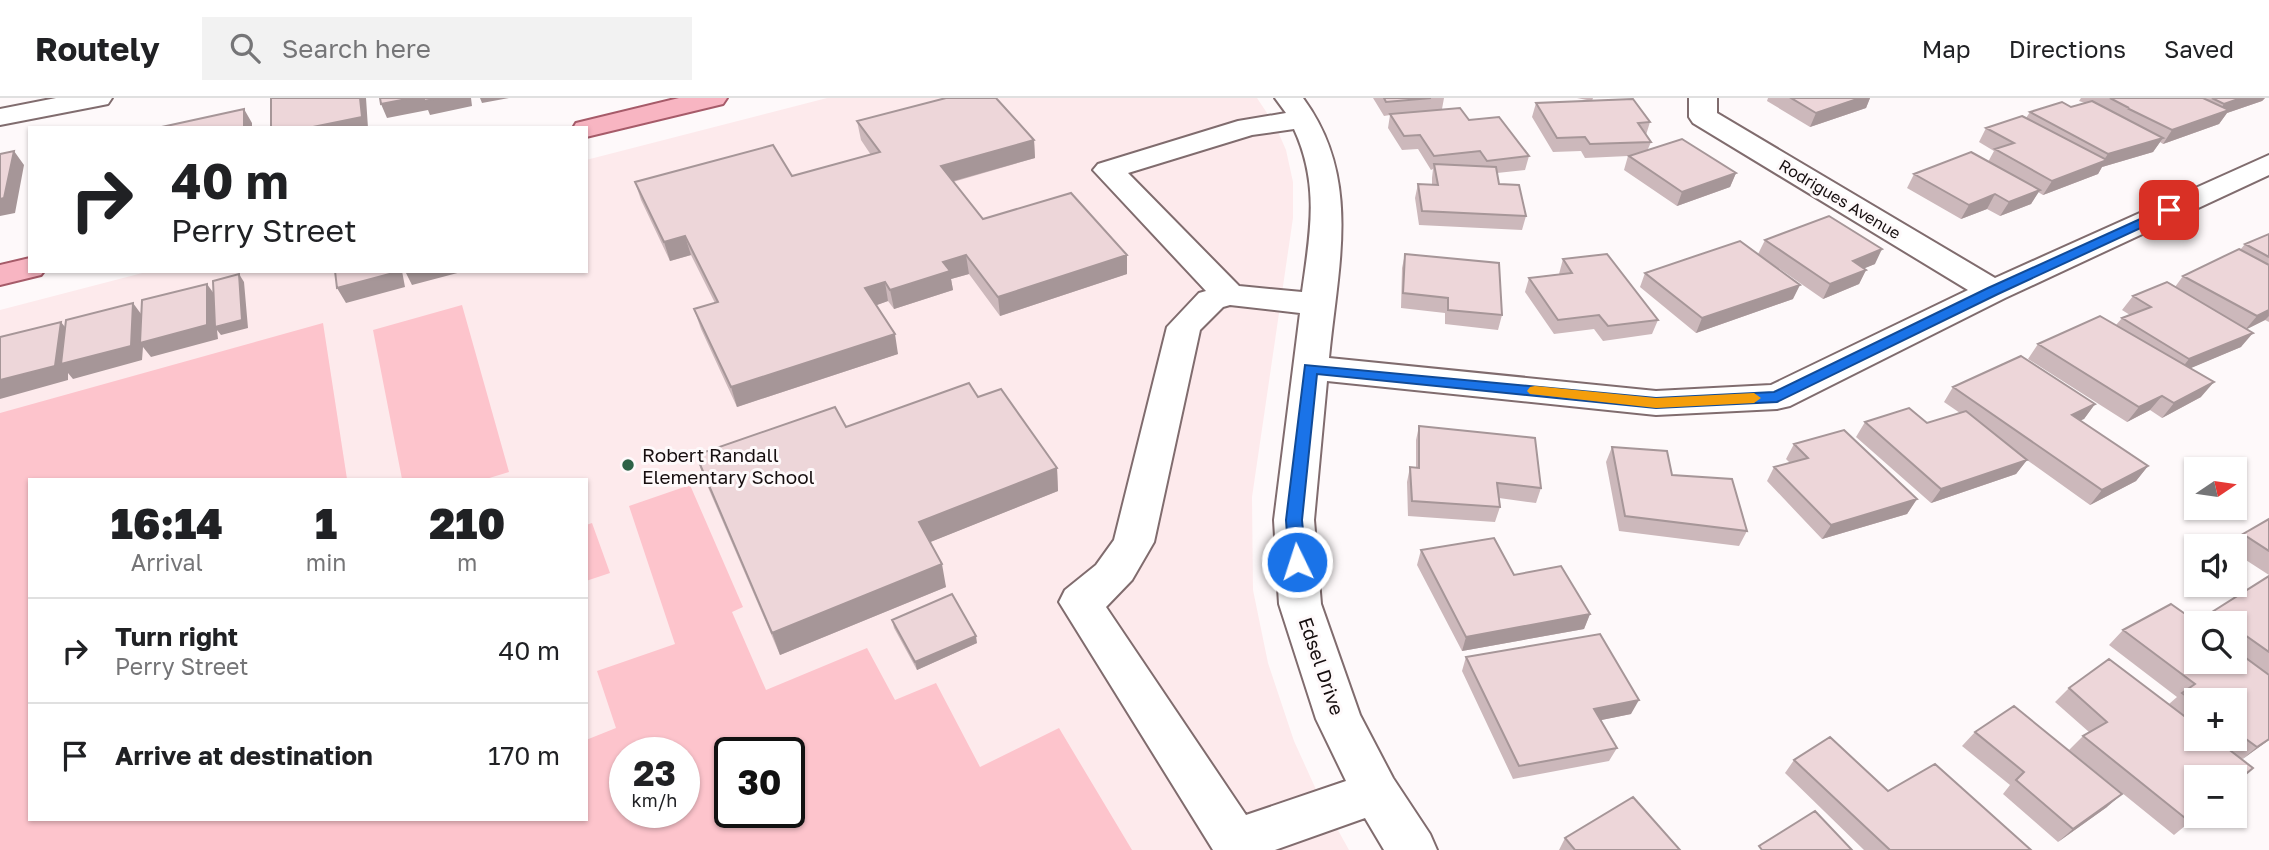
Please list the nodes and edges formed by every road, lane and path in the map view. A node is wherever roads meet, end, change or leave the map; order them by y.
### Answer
1 (98, 98) edge
2 (713, 98) edge
3 (1703, 98) edge
4 (1297, 109) edge
5 (0, 117) edge
6 (588, 129) edge
7 (2269, 164) edge
8 (28, 268) edge
9 (0, 275) edge
10 (1993, 291) junction
11 (1229, 295) junction
12 (1317, 304) junction
13 (1310, 368) junction
14 (1377, 793) junction
15 (1412, 850) edge

1 - 5 street
2 - 6 main road
3 - 10 street, Rodrigues Avenue
4 - 11 street
4 - 12 street, Edsel Drive
7 - 10 street
8 - 9 main road
10 - 13 street
11 - 12 street
11 - 14 street
12 - 13 street, Edsel Drive
13 - 14 street, Edsel Drive
14 - 15 street, Edsel Drive

